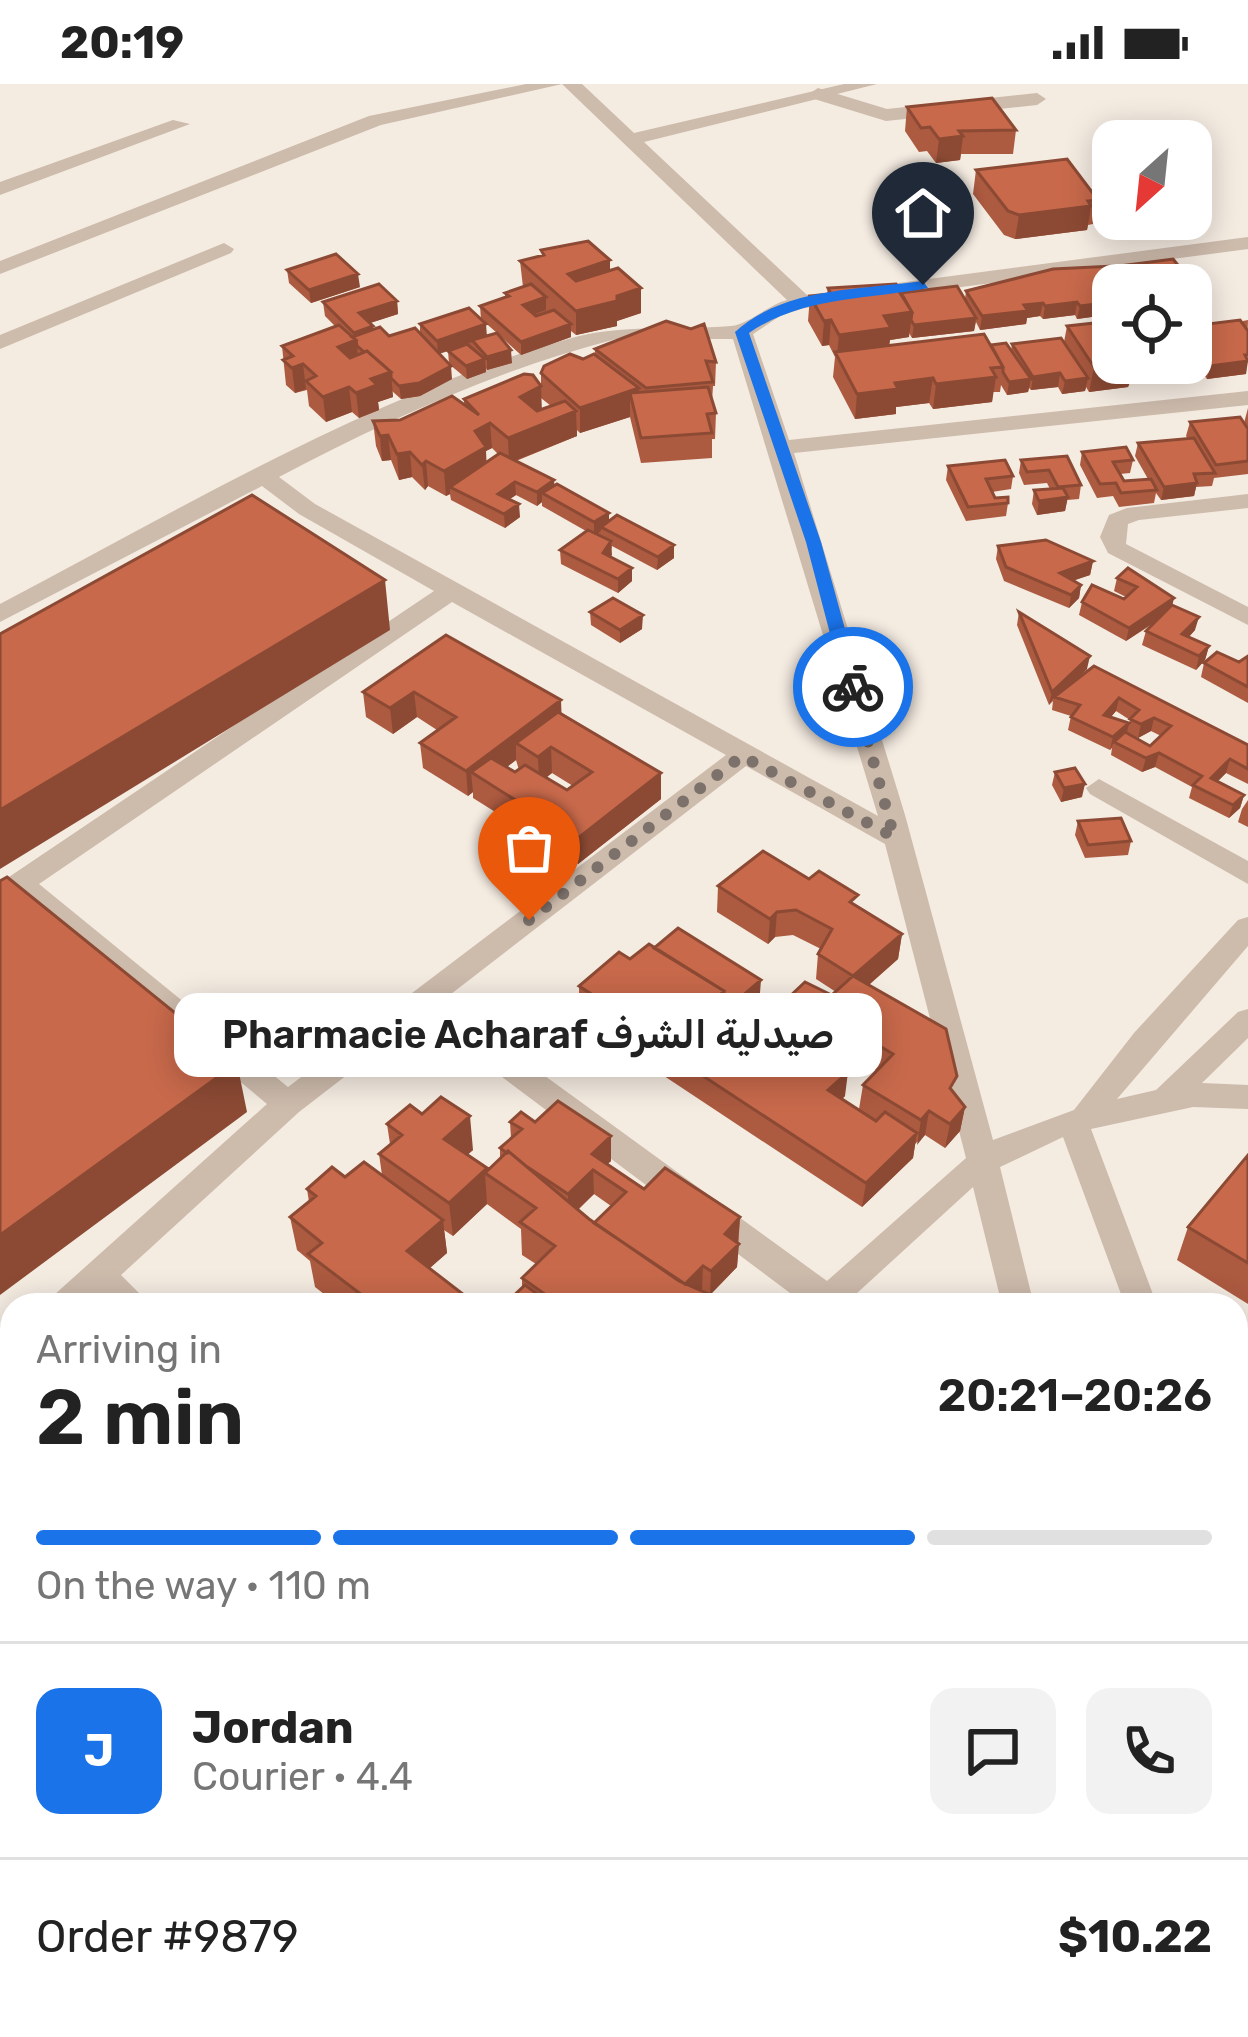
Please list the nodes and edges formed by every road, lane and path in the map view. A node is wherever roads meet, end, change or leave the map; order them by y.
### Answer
1 (553, 84) edge
2 (572, 84) edge
3 (868, 84) edge
4 (818, 94) junction
5 (1036, 98) dead end
6 (179, 124) dead end
7 (628, 140) junction
8 (0, 189) edge
9 (1248, 243) edge
10 (224, 249) dead end
11 (0, 268) edge
12 (802, 302) junction
13 (742, 332) junction
14 (0, 344) edge
15 (1248, 398) edge
16 (782, 448) junction
17 (261, 474) junction
18 (1248, 501) edge
19 (451, 591) junction
20 (0, 614) edge
21 (1248, 617) edge
22 (742, 756) junction
23 (1100, 788) dead end
24 (894, 837) junction
25 (1248, 874) edge
26 (11, 890) edge
27 (1248, 927) edge
28 (422, 1001) junction
29 (1248, 1020) edge
30 (1240, 1099) edge
31 (1165, 1100) junction
32 (288, 1104) junction
33 (1079, 1121) junction
34 (983, 1162) junction
35 (100, 1277) junction
36 (81, 1293) edge
37 (119, 1293) edge
38 (813, 1293) edge
39 (835, 1293) edge
40 (1015, 1293) edge
41 (1138, 1293) edge

1 - 11 street
2 - 7 street
3 - 4 street
4 - 5 street
4 - 7 street
6 - 8 street
7 - 12 street
9 - 12 street
10 - 14 street
12 - 13 street
13 - 16 street
13 - 17 street
15 - 16 street
16 - 24 street
17 - 19 street
17 - 20 street
18 - 21 street
19 - 22 street
19 - 26 street
22 - 24 street
22 - 28 street
23 - 25 street
24 - 34 street
26 - 32 street
27 - 33 street
28 - 32 street
28 - 38 street
29 - 31 street
30 - 31 street
31 - 33 street
32 - 35 street
33 - 34 street
33 - 41 street
34 - 39 street
34 - 40 street
35 - 36 street
35 - 37 street

